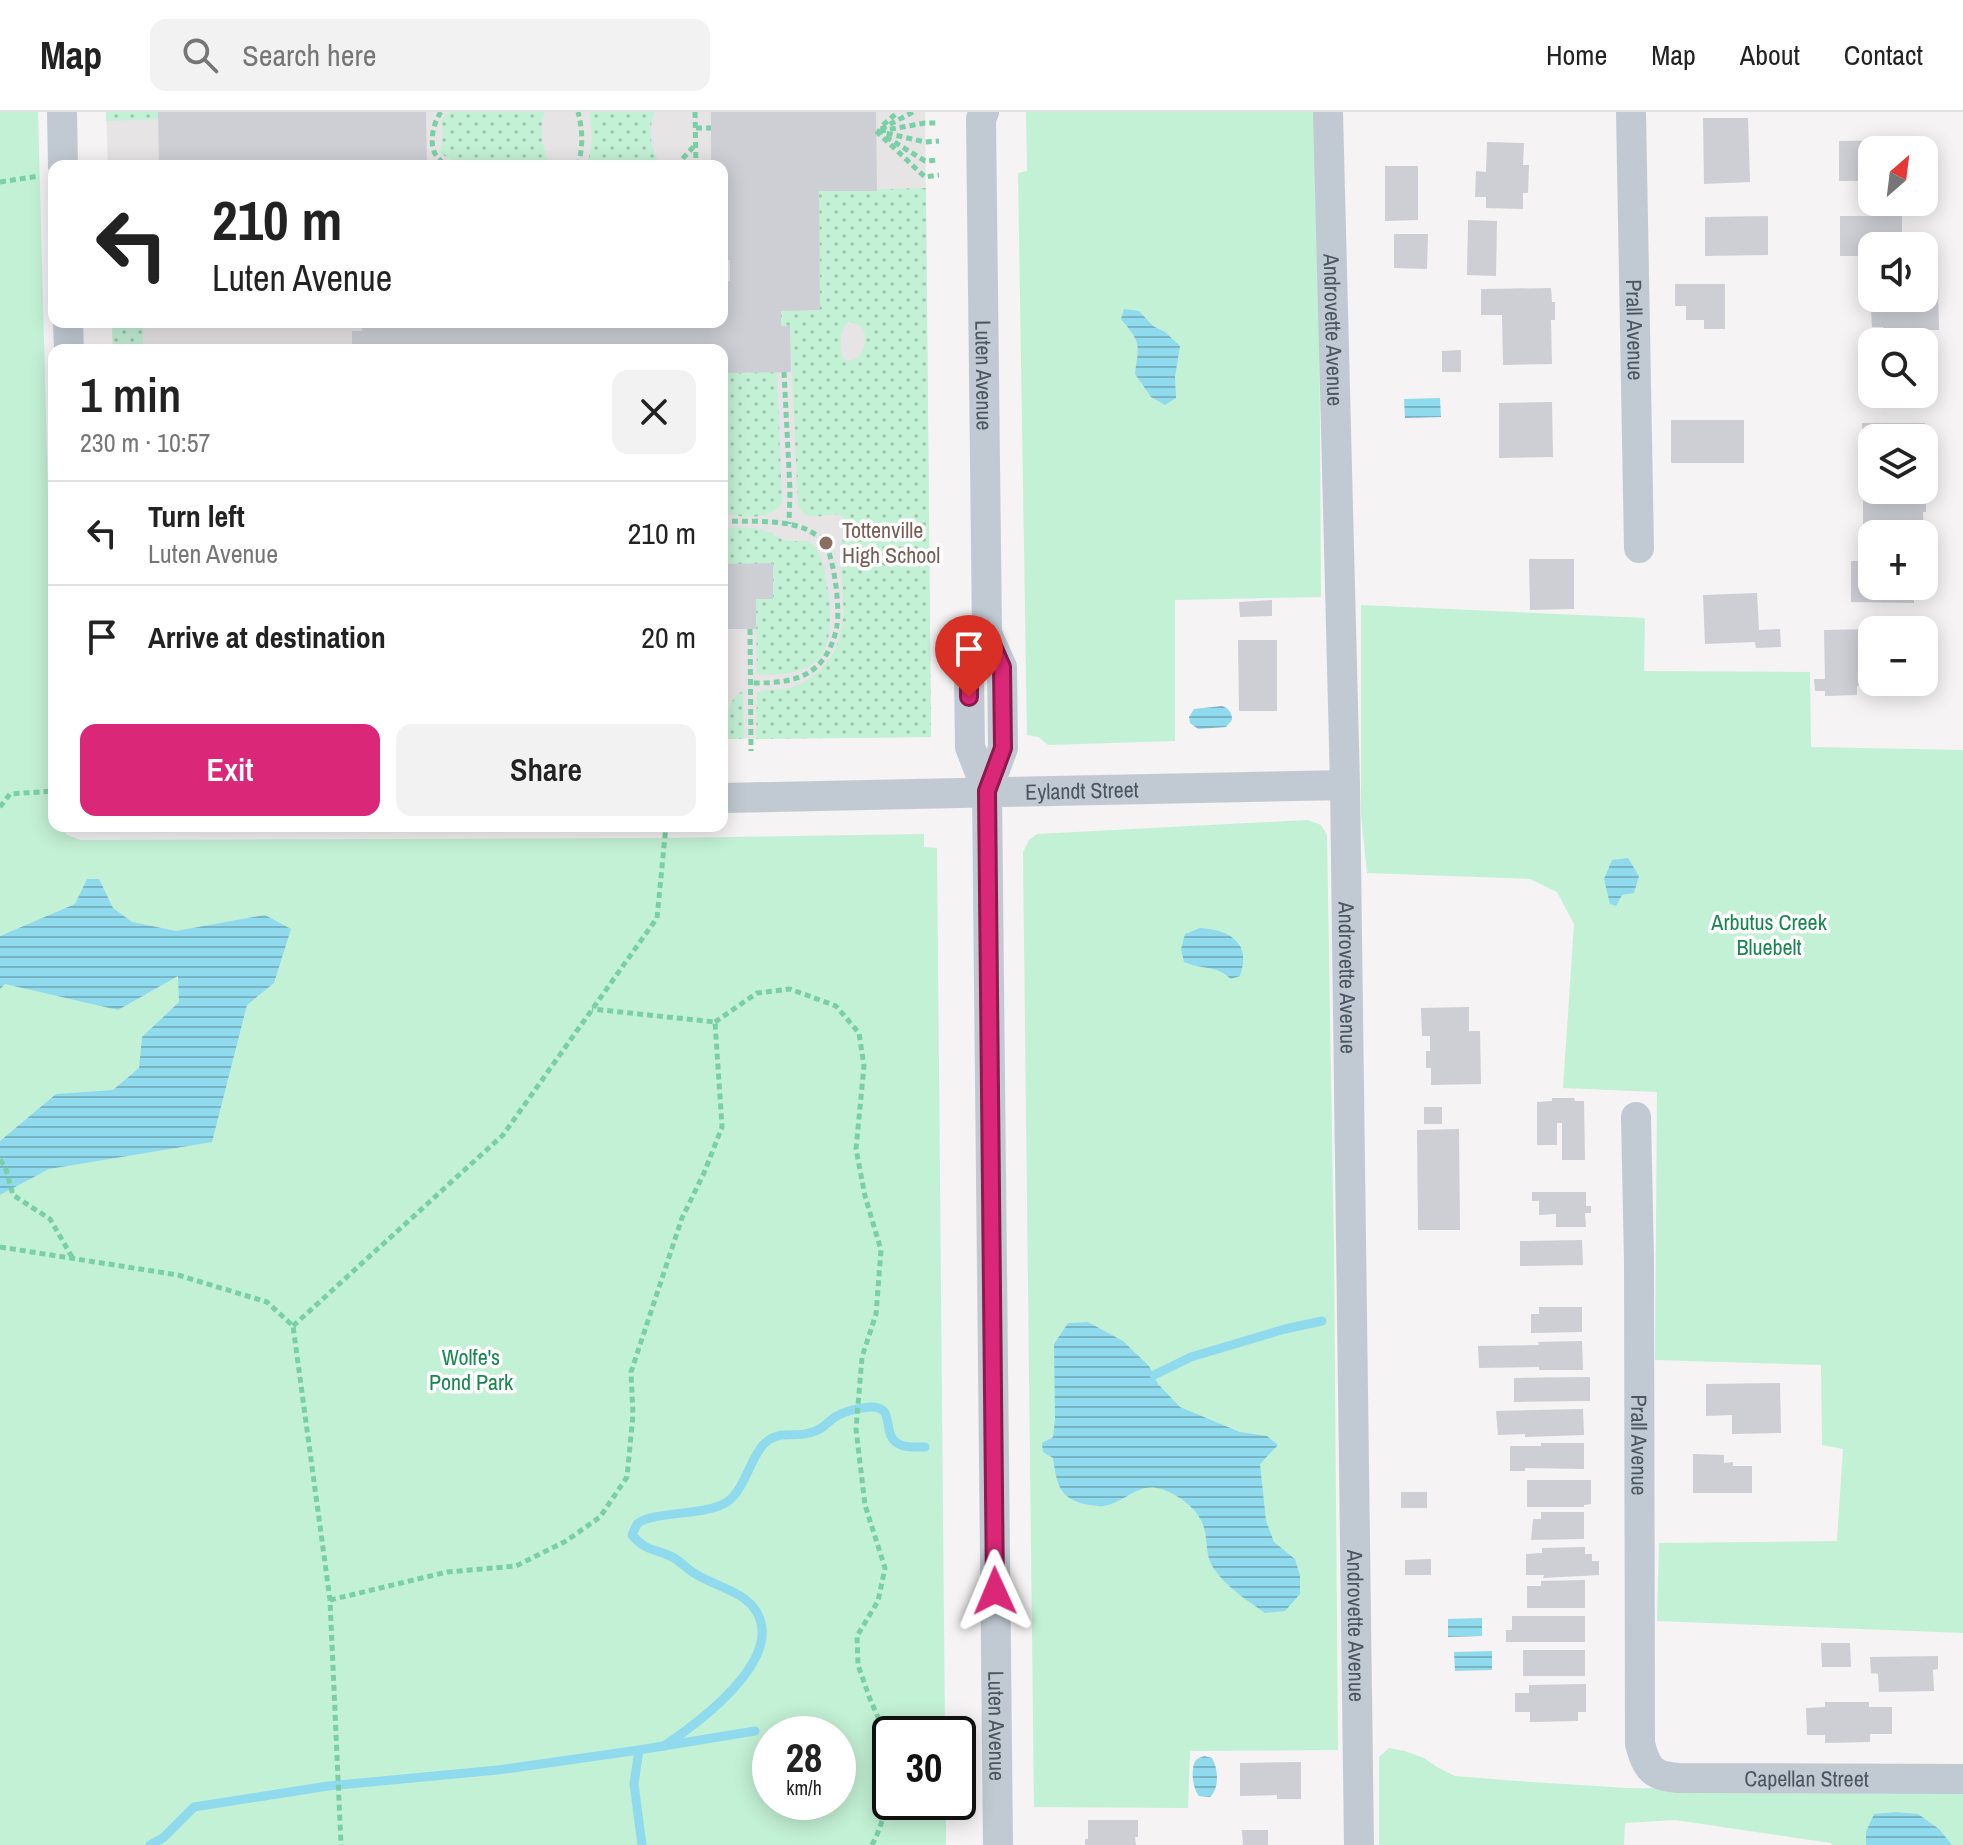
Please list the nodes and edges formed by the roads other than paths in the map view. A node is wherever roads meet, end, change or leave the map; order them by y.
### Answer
1 (62, 112) edge
2 (1328, 112) edge
3 (1631, 112) edge
4 (981, 114) edge
5 (53, 160) edge
6 (1639, 548) dead end
7 (1345, 785) junction
8 (987, 791) junction
9 (728, 798) edge
10 (1636, 1117) dead end
11 (1651, 1771) joint
12 (1963, 1779) edge
13 (998, 1845) edge
14 (1359, 1845) edge

1 - 5 street
2 - 7 street, Androvette Avenue
3 - 6 street, Prall Avenue
4 - 8 street, Luten Avenue
7 - 8 street, Eylandt Street
7 - 14 street, Androvette Avenue
8 - 9 street, Eylandt Street
8 - 13 street, Luten Avenue
10 - 11 street, Prall Avenue
11 - 12 street, Capellan Street

